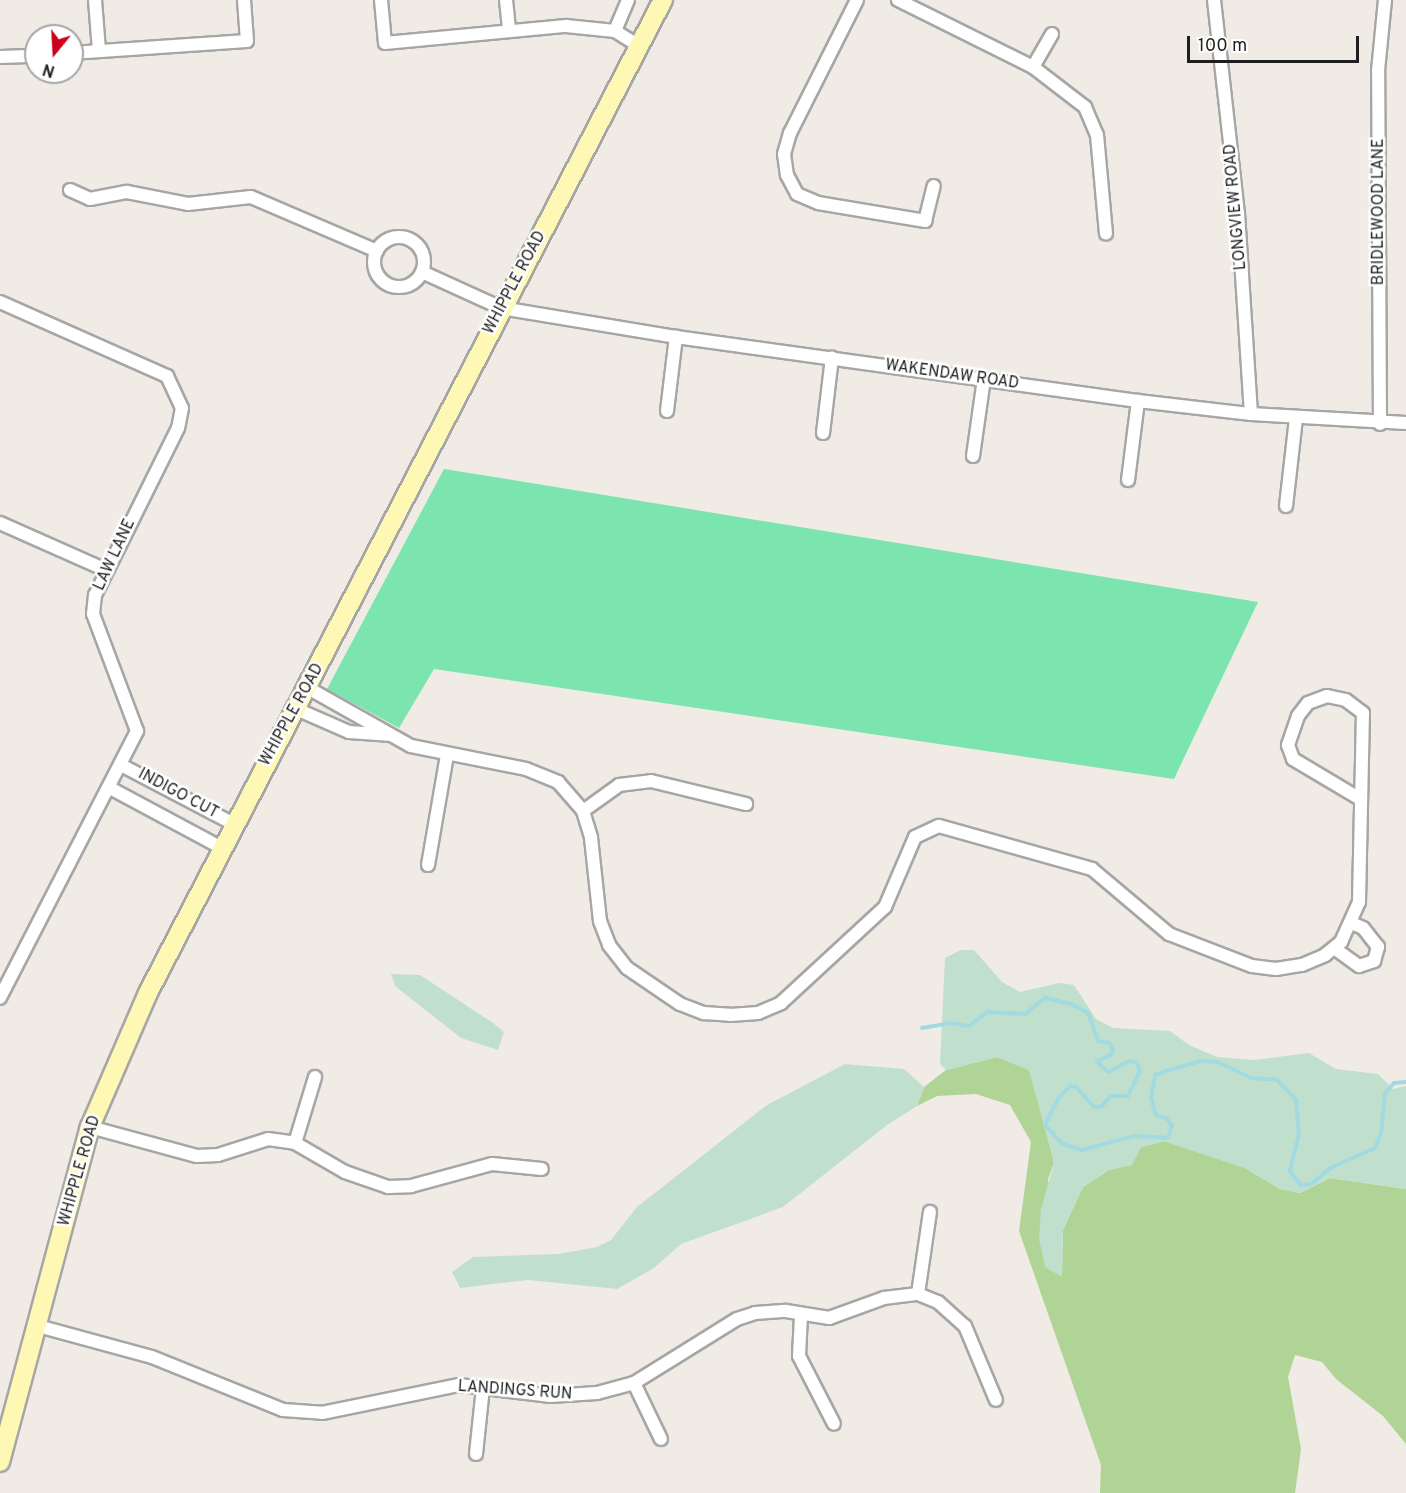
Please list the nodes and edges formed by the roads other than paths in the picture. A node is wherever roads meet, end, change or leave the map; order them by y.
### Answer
1 (95, 0) edge
2 (244, 0) edge
3 (381, 0) edge
4 (506, 0) edge
5 (628, 0) edge
6 (663, 0) edge
7 (857, 0) edge
8 (898, 0) edge
9 (1214, 0) edge
10 (1385, 0) edge
11 (509, 30) junction
12 (615, 31) junction
13 (1052, 34) dead end
14 (639, 46) junction
15 (99, 51) junction
16 (84, 52) edge
17 (24, 56) edge
18 (0, 57) edge
19 (1033, 67) junction
20 (934, 186) dead end
21 (70, 190) dead end
22 (1106, 234) dead end
23 (376, 251) junction
24 (422, 273) junction
25 (0, 302) edge
26 (501, 308) junction
27 (676, 337) junction
28 (832, 358) junction
29 (984, 379) junction
30 (1138, 401) junction
31 (667, 411) dead end
32 (1251, 414) junction
33 (1296, 418) junction
34 (1406, 423) edge
35 (1380, 424) junction
36 (823, 433) dead end
37 (973, 456) dead end
38 (1128, 480) dead end
39 (1286, 506) dead end
40 (0, 523) edge
41 (106, 570) junction
42 (308, 688) junction
43 (294, 708) junction
44 (389, 735) junction
45 (447, 755) junction
46 (121, 765) junction
47 (110, 788) junction
48 (1360, 799) junction
49 (746, 804) dead end
50 (583, 811) junction
51 (234, 824) junction
52 (222, 848) junction
53 (428, 865) dead end
54 (1352, 923) junction
55 (1334, 948) junction
56 (0, 998) edge
57 (315, 1077) dead end
58 (90, 1127) junction
59 (295, 1143) junction
60 (542, 1169) dead end
61 (930, 1212) dead end
62 (918, 1294) junction
63 (801, 1316) junction
64 (38, 1326) junction
65 (634, 1383) junction
66 (483, 1387) junction
67 (996, 1400) dead end
68 (834, 1424) dead end
69 (661, 1439) dead end
70 (476, 1454) dead end
71 (0, 1462) edge

1 - 15 street
2 - 15 street
3 - 11 street
4 - 11 street
5 - 12 street
6 - 14 main road, WHIPPLE ROAD
7 - 20 street
8 - 19 street
9 - 32 street, LONGVIEW ROAD
10 - 35 street, BRIDLEWOOD LANE
11 - 12 street
12 - 14 street
13 - 19 street
14 - 26 main road, WHIPPLE ROAD
15 - 16 street
17 - 18 street
19 - 22 street
21 - 23 street
23 - 24 street
23 - 24 street
24 - 26 street, WAKENDAW ROAD
25 - 41 street, LAW LANE
26 - 27 street, WAKENDAW ROAD
26 - 42 main road, WHIPPLE ROAD
27 - 28 street, WAKENDAW ROAD
27 - 31 street
28 - 29 street, WAKENDAW ROAD
28 - 36 street
29 - 30 street, WAKENDAW ROAD
29 - 37 street
30 - 32 street, WAKENDAW ROAD
30 - 38 street
32 - 33 street, WAKENDAW ROAD
33 - 35 street, WAKENDAW ROAD
33 - 39 street
34 - 35 street, WAKENDAW ROAD
40 - 41 street
41 - 46 street, LAW LANE
42 - 43 main road, WHIPPLE ROAD
42 - 44 street
43 - 44 street
43 - 51 main road, WHIPPLE ROAD
44 - 45 street
45 - 50 street
45 - 53 street
46 - 47 street, LAW LANE
46 - 51 street, INDIGO CUT
47 - 52 street, INDIGO CUT
47 - 56 street, LAW LANE
48 - 48 street
48 - 54 street
49 - 50 street
50 - 55 street
51 - 52 main road, WHIPPLE ROAD
52 - 58 main road, WHIPPLE ROAD
54 - 55 street
54 - 55 street
57 - 59 street
58 - 59 street
58 - 64 main road, WHIPPLE ROAD
59 - 60 street
61 - 62 street
62 - 63 street, LANDINGS RUN
62 - 67 street
63 - 65 street, LANDINGS RUN
63 - 68 street
64 - 66 street, LANDINGS RUN
64 - 71 main road, WHIPPLE ROAD
65 - 66 street, LANDINGS RUN
65 - 69 street
66 - 70 street

